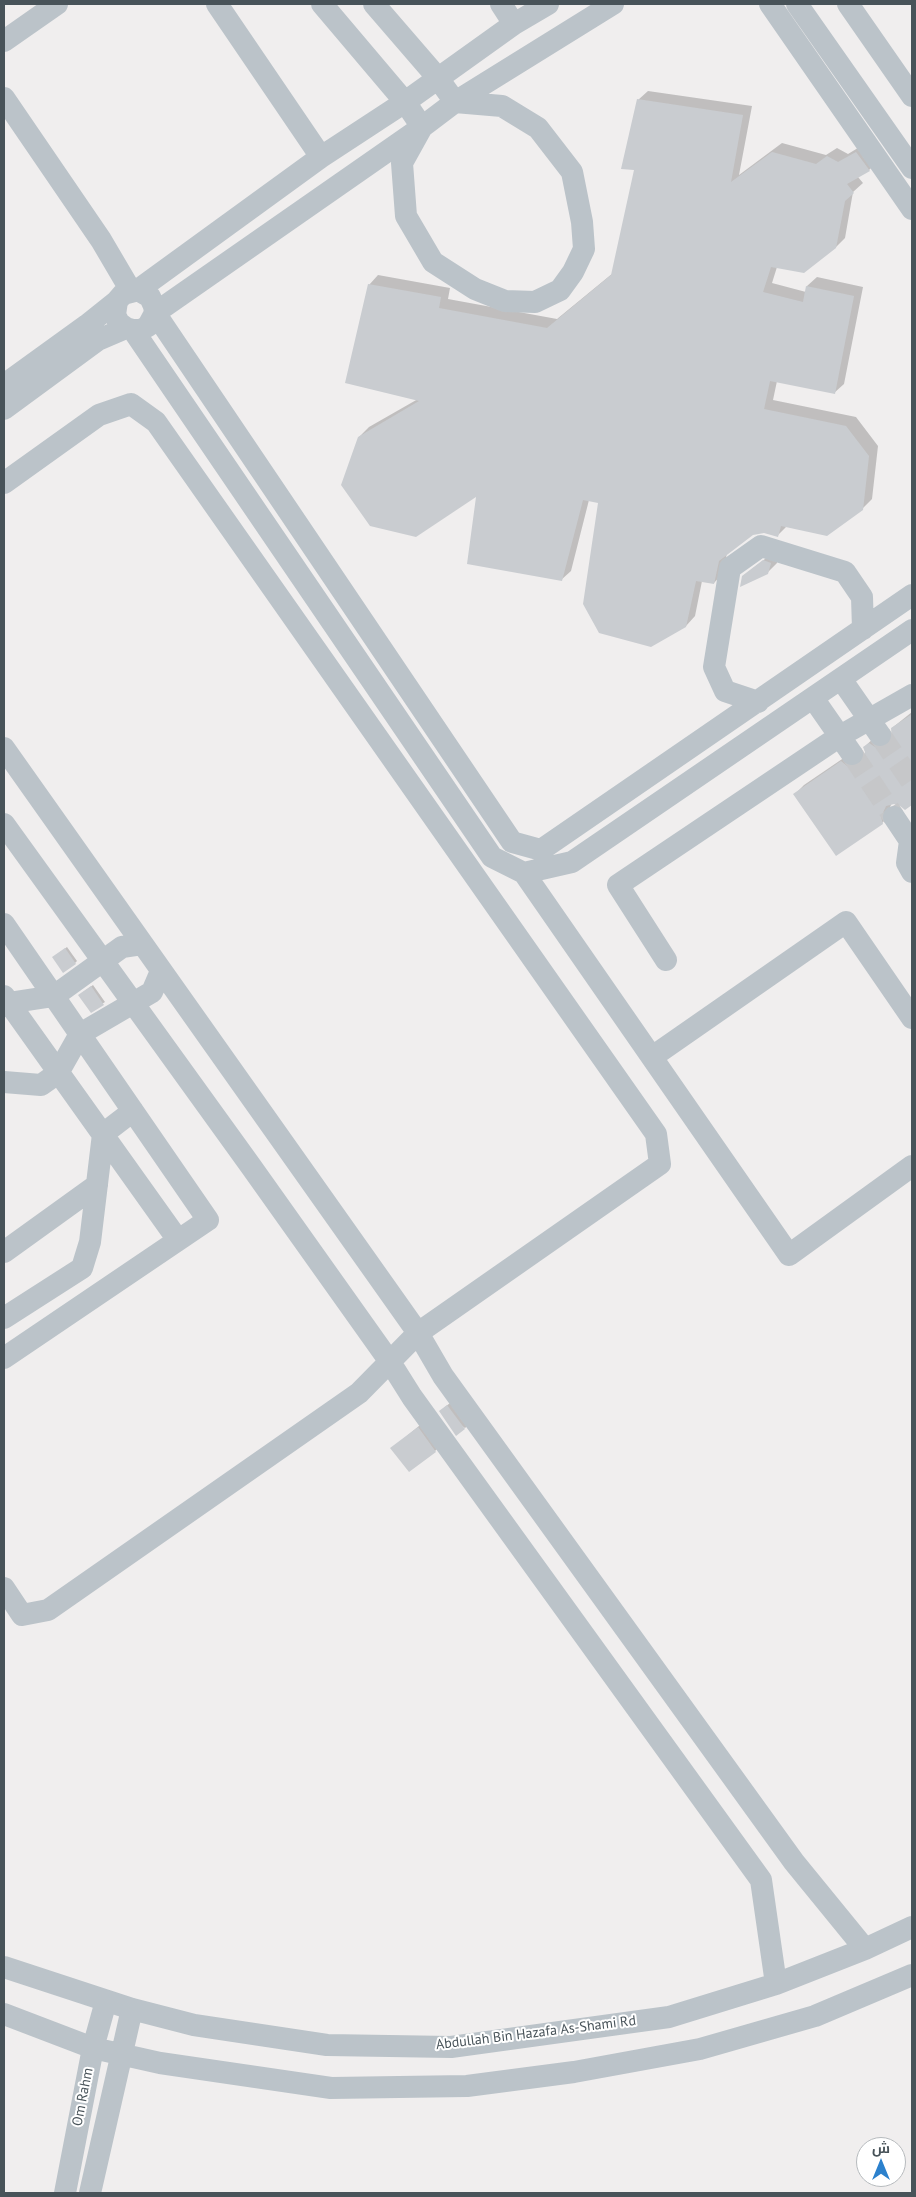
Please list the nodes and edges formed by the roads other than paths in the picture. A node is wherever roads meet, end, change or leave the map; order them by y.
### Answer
1 (57, 4) edge
2 (217, 4) edge
3 (322, 4) edge
4 (374, 4) edge
5 (501, 4) edge
6 (548, 4) edge
7 (613, 4) edge
8 (770, 4) edge
9 (797, 4) edge
10 (848, 4) edge
11 (514, 24) junction
12 (4, 41) edge
13 (437, 77) junction
14 (912, 96) edge
15 (4, 98) edge
16 (405, 102) junction
17 (455, 102) junction
18 (422, 127) junction
19 (321, 157) junction
20 (912, 168) edge
21 (912, 209) edge
22 (128, 294) junction
23 (155, 313) junction
24 (129, 329) junction
25 (4, 385) edge
26 (4, 409) edge
27 (4, 483) edge
28 (912, 596) edge
29 (863, 629) junction
30 (912, 630) edge
31 (841, 679) junction
32 (912, 695) edge
33 (813, 698) junction
34 (758, 702) junction
35 (874, 727) junction
36 (846, 745) junction
37 (4, 748) edge
38 (894, 817) tunnel mouth
39 (4, 824) edge
40 (911, 841) edge
41 (912, 872) edge
42 (524, 873) junction
43 (4, 924) edge
44 (142, 944) junction
45 (666, 960) dead end
46 (102, 962) junction
47 (161, 971) junction
48 (54, 996) junction
49 (5, 1002) edge
50 (133, 1004) junction
51 (912, 1018) edge
52 (80, 1034) junction
53 (652, 1057) junction
54 (58, 1073) junction
55 (4, 1082) edge
56 (133, 1111) junction
57 (103, 1134) junction
58 (912, 1166) edge
59 (97, 1185) junction
60 (178, 1240) junction
61 (4, 1252) edge
62 (82, 1268) junction
63 (104, 1290) junction
64 (4, 1318) edge
65 (418, 1333) junction
66 (4, 1358) edge
67 (390, 1362) junction
68 (4, 1588) edge
69 (912, 1927) edge
70 (865, 1949) junction
71 (4, 1967) edge
72 (912, 1975) edge
73 (776, 1984) junction
74 (106, 2001) junction
75 (132, 2009) junction
76 (4, 2014) edge
77 (92, 2048) junction
78 (120, 2056) junction
79 (65, 2193) edge
80 (90, 2193) edge

1 - 12 street
2 - 19 street
3 - 16 street
4 - 13 street
5 - 11 street
6 - 11 street
7 - 17 street
8 - 21 street
9 - 20 street
10 - 14 street
11 - 13 street
13 - 16 street
13 - 17 street
15 - 22 street
16 - 18 street
16 - 19 street
17 - 18 street
17 - 18 street
18 - 23 street
19 - 22 street
22 - 23 street
22 - 24 street
22 - 25 street
23 - 24 street
23 - 34 street
24 - 26 street
24 - 42 street
27 - 65 street
28 - 29 street
29 - 34 street
29 - 34 street
30 - 31 street
31 - 33 street
31 - 35 street
32 - 35 street
33 - 36 street
33 - 42 street
35 - 36 street
36 - 45 street
37 - 44 street
38 - 40 street
39 - 46 street
40 - 41 street
42 - 53 street
43 - 48 street
44 - 46 street
44 - 47 street
46 - 48 street
46 - 50 street
47 - 50 street
47 - 65 street
48 - 49 street
48 - 52 street
49 - 54 street
50 - 52 street
50 - 67 street
51 - 53 street
52 - 54 street
52 - 56 street
53 - 58 street
54 - 55 street
54 - 57 street
56 - 57 street
56 - 60 street
57 - 59 street
57 - 60 street
59 - 61 street
59 - 62 street
60 - 63 street
62 - 63 street
62 - 64 street
63 - 66 street
65 - 67 street
65 - 70 street
67 - 68 street
67 - 73 street
69 - 70 street, Abdullah Bin Hazafa As-Shami Rd
70 - 73 street, Abdullah Bin Hazafa As-Shami Rd
71 - 74 street, Abdullah Bin Hazafa As-Shami Rd
72 - 78 street
73 - 75 street, Abdullah Bin Hazafa As-Shami Rd
74 - 75 street, Abdullah Bin Hazafa As-Shami Rd
74 - 77 street, Om Rahm
75 - 78 street, Om Rahm
76 - 77 street
77 - 78 street
77 - 79 street, Om Rahm
78 - 80 street, Om Rahm

